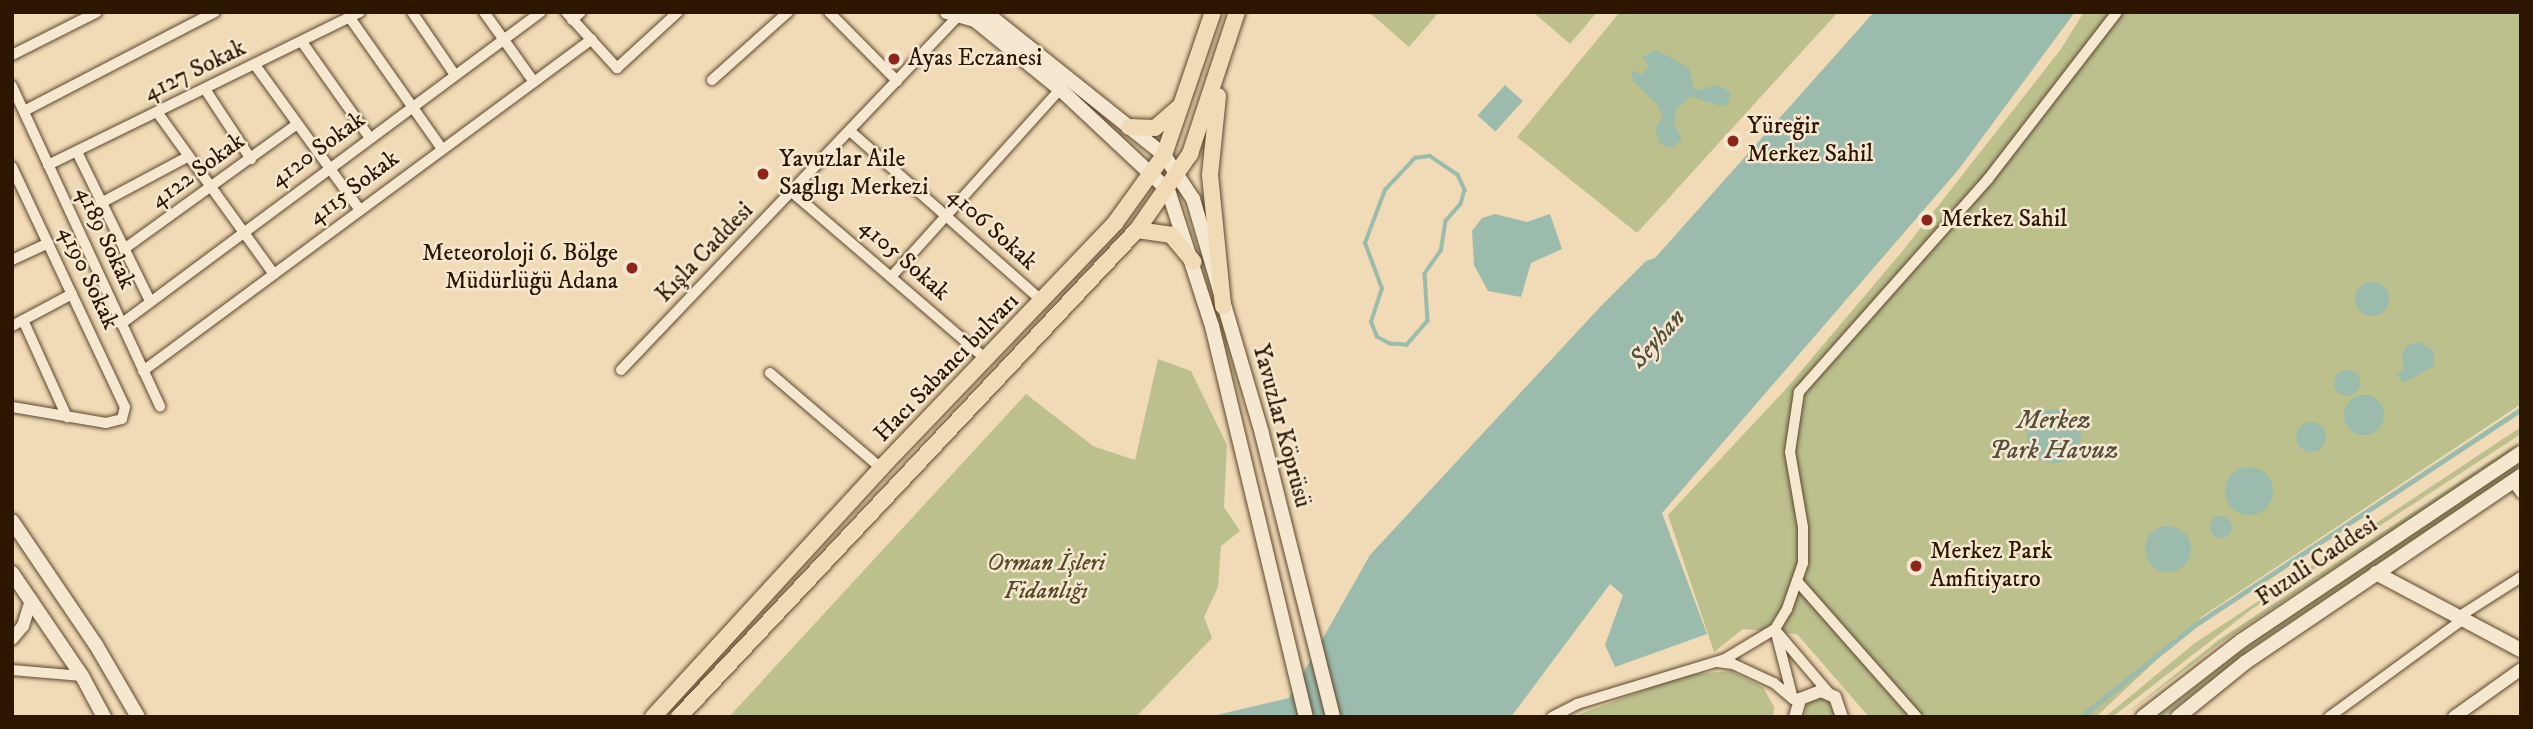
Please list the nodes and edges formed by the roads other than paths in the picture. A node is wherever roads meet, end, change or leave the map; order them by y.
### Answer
1 (97, 12) edge
2 (215, 12) edge
3 (412, 12) edge
4 (484, 12) edge
5 (541, 12) edge
6 (678, 12) edge
7 (788, 12) edge
8 (830, 12) edge
9 (985, 12) edge
10 (1213, 12) edge
11 (1237, 12) edge
12 (2117, 12) edge
13 (956, 13) edge
14 (355, 15) edge
15 (573, 15) edge
16 (592, 39) junction
17 (503, 40) junction
18 (302, 42) junction
19 (12, 55) edge
20 (255, 65) junction
21 (1222, 65) junction
22 (455, 75) junction
23 (712, 80) dead end
24 (897, 81) junction
25 (534, 82) junction
26 (12, 86) edge
27 (205, 89) junction
28 (1060, 89) junction
29 (1184, 101) junction
30 (412, 107) junction
31 (24, 111) junction
32 (157, 112) junction
33 (296, 125) junction
34 (1129, 127) junction
35 (850, 131) junction
36 (370, 138) junction
37 (442, 149) junction
38 (77, 152) junction
39 (1164, 155) junction
40 (187, 157) junction
41 (251, 159) junction
42 (48, 165) junction
43 (12, 167) edge
44 (327, 169) junction
45 (1152, 171) junction
46 (1178, 175) junction
47 (1168, 190) junction
48 (210, 191) junction
49 (793, 193) junction
50 (101, 203) junction
51 (360, 210) junction
52 (948, 217) junction
53 (1137, 230) junction
54 (242, 232) junction
55 (48, 243) junction
56 (124, 249) junction
57 (12, 260) edge
58 (1194, 262) junction
59 (274, 275) junction
60 (891, 277) junction
61 (72, 293) junction
62 (150, 301) junction
63 (1043, 302) junction
64 (1223, 306) junction
65 (23, 320) junction
66 (121, 324) junction
67 (12, 326) edge
68 (987, 359) junction
69 (621, 370) dead end
70 (143, 371) junction
71 (770, 373) dead end
72 (14, 405) edge
73 (160, 407) dead end
74 (67, 417) junction
75 (2521, 453) edge
76 (881, 468) junction
77 (2518, 484) edge
78 (12, 521) edge
79 (12, 572) edge
80 (2376, 573) junction
81 (2521, 577) edge
82 (1797, 581) junction
83 (31, 599) junction
84 (2460, 617) junction
85 (1775, 629) junction
86 (12, 639) edge
87 (2521, 650) edge
88 (1713, 662) junction
89 (2521, 669) edge
90 (12, 670) edge
91 (82, 676) junction
92 (1829, 693) junction
93 (1793, 699) junction
94 (1795, 715) edge
95 (1844, 715) edge
96 (104, 717) edge
97 (138, 717) edge
98 (653, 717) edge
99 (679, 717) edge
100 (1306, 717) edge
101 (1333, 717) edge
102 (1552, 717) edge
103 (1917, 717) edge
104 (2143, 717) edge
105 (2178, 717) edge
106 (2329, 717) edge
107 (2454, 717) edge

1 - 19 street
2 - 31 street
3 - 22 street
4 - 17 street
5 - 17 street, 4120 Sokak
6 - 16 street
7 - 23 street
8 - 24 street
9 - 34 main road, Yavuzlar Köprüsü
10 - 29 main road, Hacı Sabancı bulvarı
11 - 21 main road, Hacı Sabancı bulvarı
12 - 82 street
13 - 24 street, Kışla Caddesi
13 - 28 main road
14 - 18 street, 4127 Sokak
14 - 30 street
15 - 16 street
16 - 25 street, 4115 Sokak
17 - 22 street, 4120 Sokak
17 - 25 street
18 - 20 street, 4127 Sokak
18 - 36 street
20 - 27 street, 4127 Sokak
20 - 33 street
21 - 46 main road, Hacı Sabancı bulvarı
21 - 64 main road
22 - 30 street, 4120 Sokak
24 - 35 street, Kışla Caddesi
25 - 37 street, 4115 Sokak
26 - 31 street, 4189 Sokak
27 - 32 street, 4127 Sokak
27 - 41 street
28 - 45 main road
28 - 52 street
29 - 34 main road
29 - 39 main road, Hacı Sabancı bulvarı
30 - 36 street, 4120 Sokak
30 - 37 street
31 - 42 street, 4189 Sokak
32 - 38 street, 4127 Sokak
32 - 40 street
33 - 41 street, 4122 Sokak
33 - 44 street
34 - 39 main road, Yavuzlar Köprüsü
35 - 49 street, Kışla Caddesi
35 - 52 street, 4106 Sokak
36 - 44 street, 4120 Sokak
37 - 51 street, 4115 Sokak
38 - 42 street, 4127 Sokak
38 - 50 street
39 - 45 main road, Hacı Sabancı bulvarı
39 - 46 main road, Yavuzlar Köprüsü
40 - 48 street
40 - 50 street
41 - 48 street, 4122 Sokak
42 - 66 street, 4189 Sokak
43 - 55 street, 4190 Sokak
44 - 51 street
44 - 54 street, 4120 Sokak
45 - 47 main road
45 - 63 main road, Hacı Sabancı bulvarı
46 - 47 main road, Hacı Sabancı bulvarı
46 - 64 main road, Yavuzlar Köprüsü
47 - 53 main road, Hacı Sabancı bulvarı
47 - 58 main road, Yavuzlar Köprüsü
48 - 54 street
48 - 56 street, 4122 Sokak
49 - 60 street, 4105 Sokak
49 - 69 street, Kışla Caddesi
50 - 56 street
51 - 59 street, 4115 Sokak
52 - 60 street
52 - 63 street, 4106 Sokak
53 - 58 main road
53 - 99 main road, Hacı Sabancı bulvarı
54 - 59 street
54 - 62 street, 4120 Sokak
55 - 57 street
55 - 61 street, 4190 Sokak
56 - 62 street
58 - 100 main road, Yavuzlar Köprüsü
59 - 70 street, 4115 Sokak
60 - 68 street, 4105 Sokak
61 - 65 street
61 - 74 street, 4190 Sokak
62 - 66 street, 4120 Sokak
63 - 68 main road, Hacı Sabancı bulvarı
64 - 101 main road, Yavuzlar Köprüsü
65 - 67 street
65 - 74 street
66 - 70 street, 4189 Sokak
68 - 76 main road, Hacı Sabancı bulvarı
70 - 73 street, 4189 Sokak
71 - 76 street
72 - 74 street
75 - 104 main road, Fuzuli Caddesi
76 - 98 main road, Hacı Sabancı bulvarı
77 - 80 main road, Fuzuli Caddesi
78 - 97 main road
79 - 83 main road
80 - 84 main road
80 - 105 main road, Fuzuli Caddesi
81 - 84 street
82 - 85 street
82 - 103 street
83 - 86 street
83 - 91 main road
84 - 87 main road
84 - 106 street
85 - 88 street
85 - 92 street
85 - 93 street
88 - 93 street
88 - 102 street
89 - 107 street
90 - 91 street
91 - 96 main road
92 - 94 street
92 - 95 street
93 - 94 street

